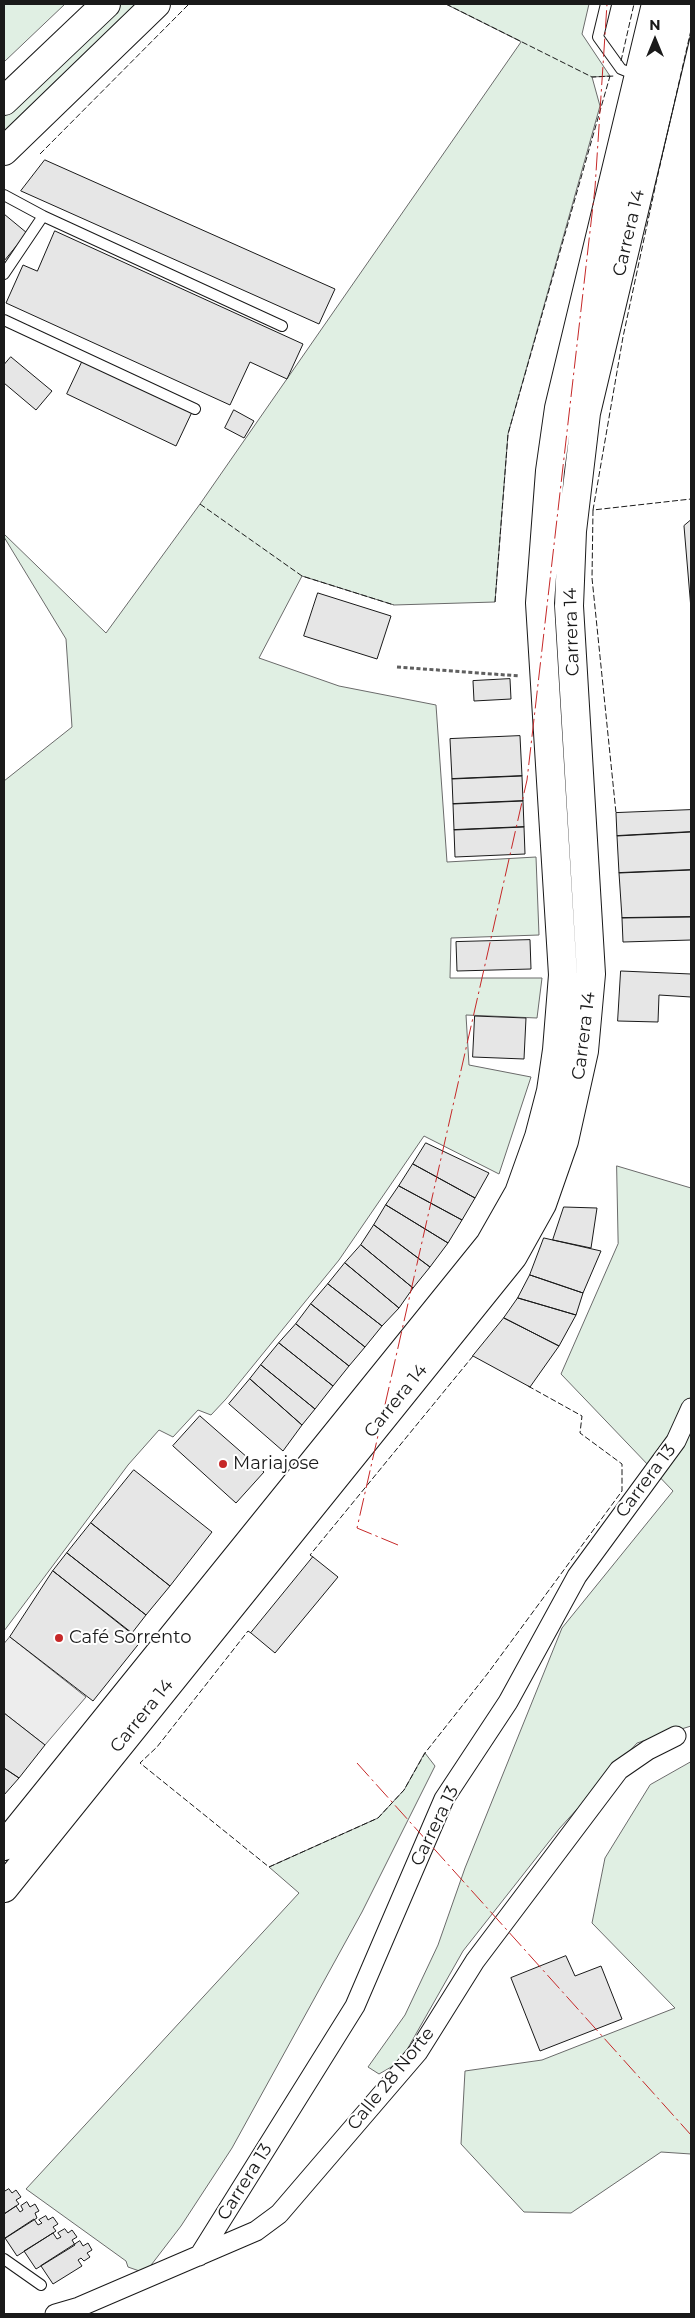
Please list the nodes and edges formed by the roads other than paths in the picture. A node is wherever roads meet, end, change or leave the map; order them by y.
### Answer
1 (106, 4) edge
2 (156, 4) edge
3 (606, 4) edge
4 (656, 4) edge
5 (683, 4) edge
6 (639, 77) junction
7 (4, 101) edge
8 (4, 151) edge
9 (4, 195) edge
10 (43, 216) junction
11 (4, 274) edge
12 (4, 320) edge
13 (282, 326) dead end
14 (195, 408) dead end
15 (691, 1408) edge
16 (676, 1736) dead end
17 (4, 1846) edge
18 (4, 1888) edge
19 (199, 2256) junction
20 (4, 2259) edge
21 (41, 2285) dead end
22 (55, 2314) edge

1 - 7 main road
2 - 8 main road
3 - 6 lane
4 - 6 main road, Carrera 14
5 - 18 main road, Carrera 14
6 - 17 main road, Carrera 14
9 - 10 lane
10 - 11 lane
10 - 13 lane
12 - 14 lane
15 - 19 street, Carrera 13
16 - 19 street, Calle 28 Norte
19 - 22 street, Calle 28 Norte
20 - 21 lane

